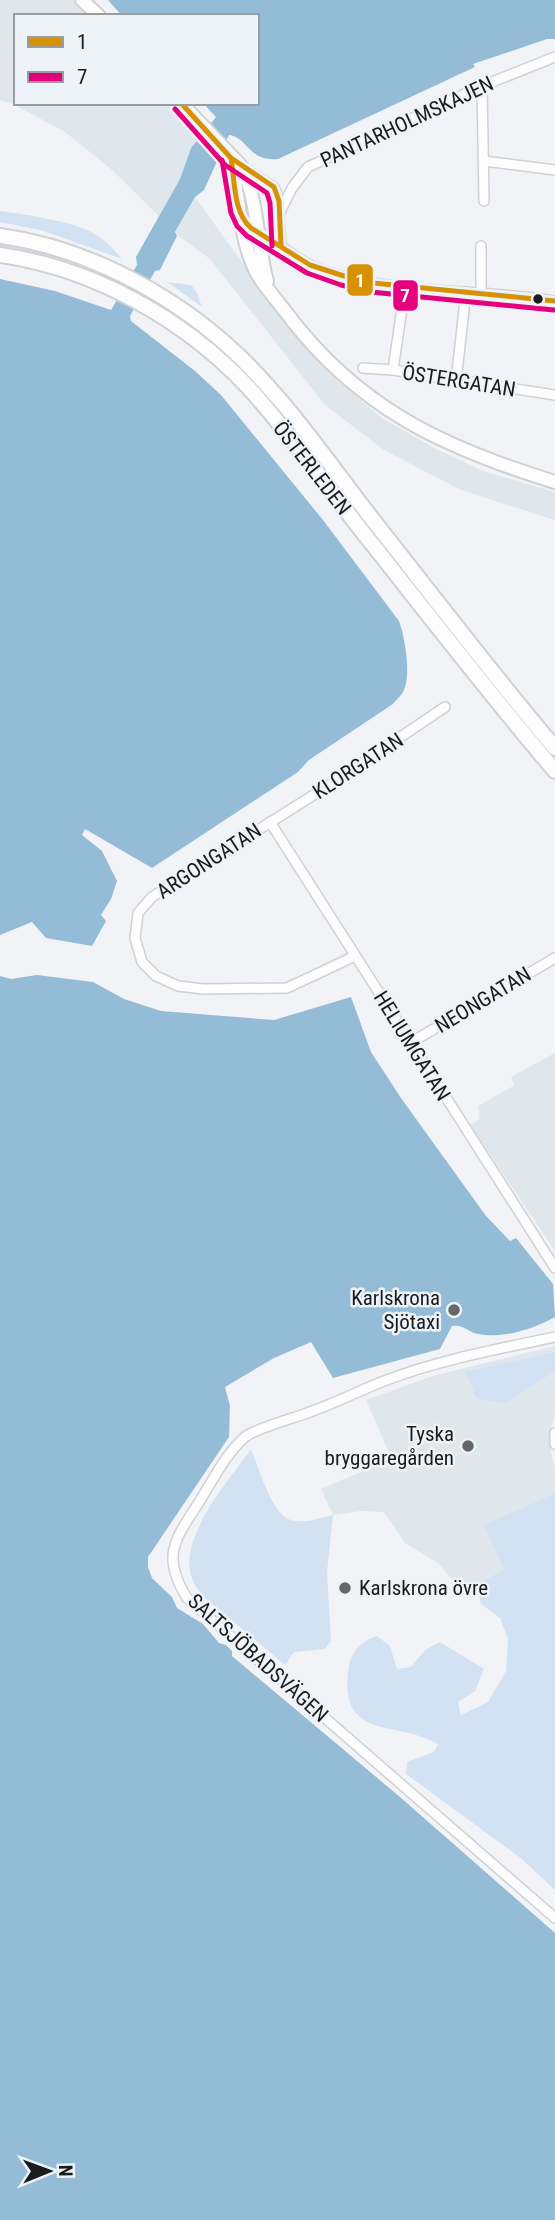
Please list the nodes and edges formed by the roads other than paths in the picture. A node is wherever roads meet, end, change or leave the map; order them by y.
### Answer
1 (82, 0) edge
2 (97, 14) edge
3 (555, 57) edge
4 (482, 86) junction
5 (183, 105) edge
6 (484, 161) junction
7 (236, 162) junction
8 (555, 170) edge
9 (484, 201) dead end
10 (279, 212) junction
11 (241, 216) junction
12 (257, 232) junction
13 (0, 236) edge
14 (281, 246) junction
15 (481, 246) dead end
16 (0, 255) edge
17 (405, 287) junction
18 (466, 292) junction
19 (481, 292) junction
20 (272, 294) junction
21 (555, 301) edge
22 (363, 368) dead end
23 (393, 370) junction
24 (456, 381) junction
25 (555, 395) edge
26 (555, 482) edge
27 (445, 707) dead end
28 (555, 748) edge
29 (555, 771) edge
30 (270, 822) junction
31 (355, 956) junction
32 (555, 957) edge
33 (410, 1043) junction
34 (555, 1268) edge
35 (555, 1337) edge
36 (555, 1433) edge
37 (555, 1444) edge
38 (555, 1918) edge

1 - 2 main road
3 - 4 street, PANTARHOLMSKAJEN
4 - 6 street
4 - 10 street, PANTARHOLMSKAJEN
5 - 7 main road
6 - 8 street
6 - 9 street
7 - 10 street
7 - 11 main road
7 - 12 main road
10 - 14 street
11 - 12 street
11 - 20 main road
12 - 14 street
12 - 20 main road
13 - 28 main road, ÖSTERLEDEN
14 - 17 street
15 - 19 street
16 - 29 main road, ÖSTERLEDEN
17 - 18 street
17 - 23 street
18 - 19 street
18 - 24 street
19 - 21 street
20 - 26 main road
22 - 23 street, ÖSTERGATAN
23 - 24 street, ÖSTERGATAN
24 - 25 street, ÖSTERGATAN
27 - 30 street, KLORGATAN
30 - 31 street, HELIUMGATAN
30 - 31 street, ARGONGATAN
31 - 33 street, HELIUMGATAN
32 - 33 street, NEONGATAN
33 - 34 street, HELIUMGATAN
35 - 38 street, SALTSJÖBADSVÄGEN
36 - 37 street

